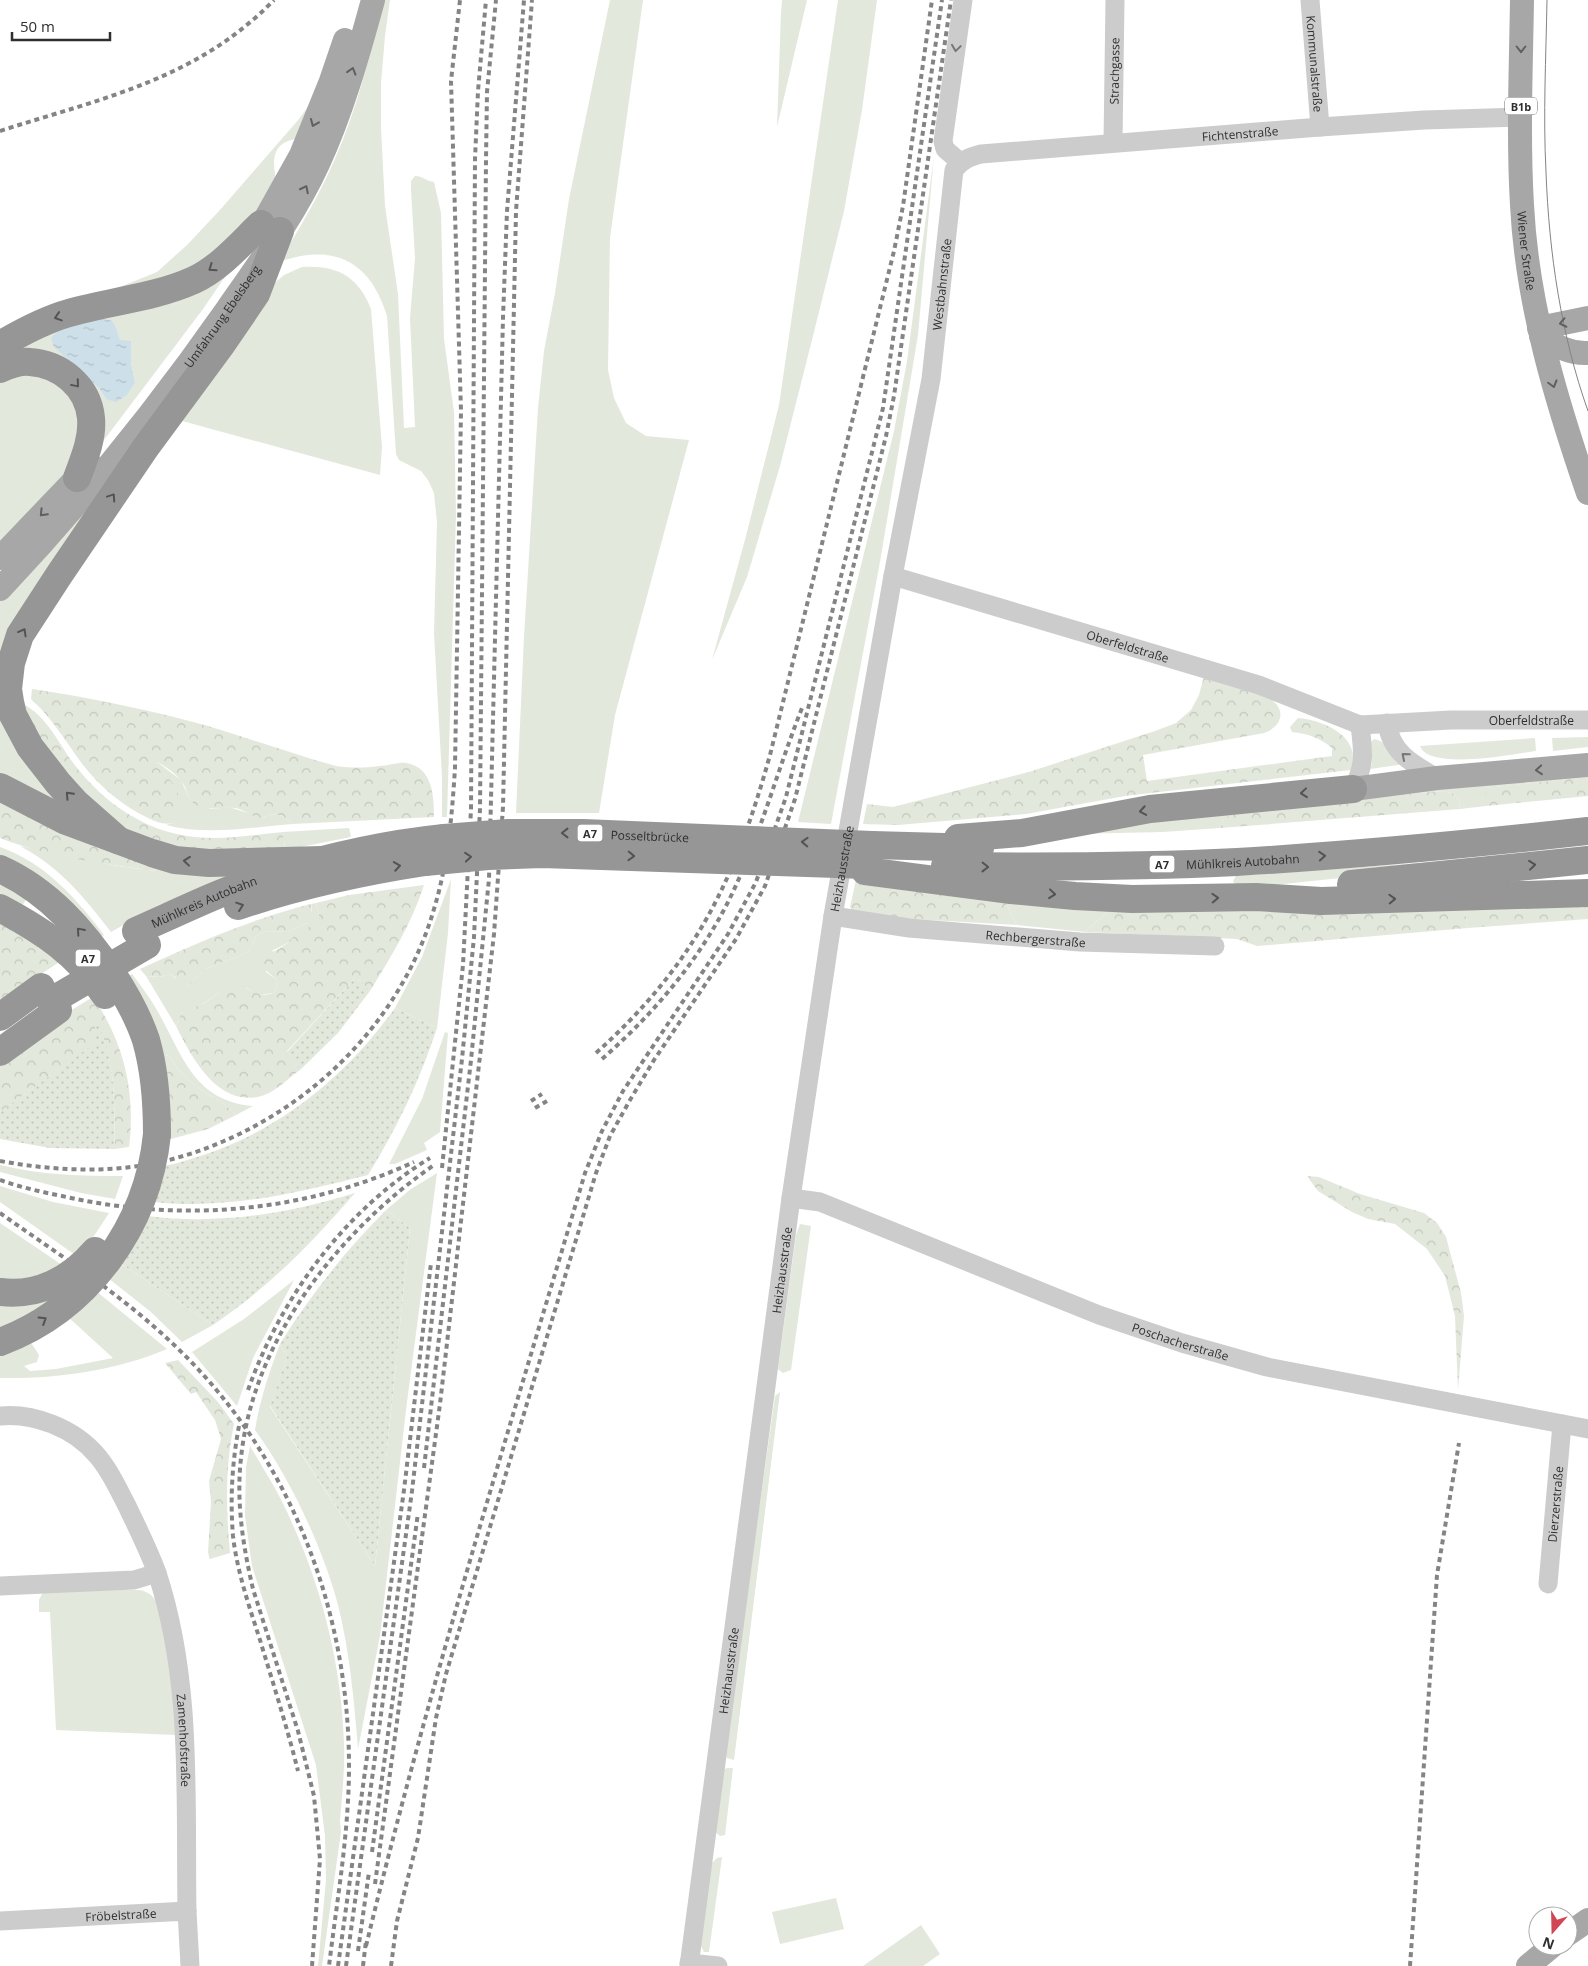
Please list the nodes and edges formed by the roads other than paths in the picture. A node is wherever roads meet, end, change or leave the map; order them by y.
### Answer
1 (357, 0) edge
2 (373, 0) edge
3 (964, 0) edge
4 (1115, 0) edge
5 (1310, 0) edge
6 (1522, 0) edge
7 (1521, 117) junction
8 (1320, 126) junction
9 (1112, 142) junction
10 (960, 162) junction
11 (271, 228) junction
12 (1588, 318) edge
13 (1540, 332) junction
14 (0, 346) edge
15 (1588, 353) edge
16 (0, 369) edge
17 (77, 478) junction
18 (1588, 493) edge
19 (0, 558) edge
20 (893, 576) junction
21 (0, 589) edge
22 (1588, 720) edge
23 (1387, 723) junction
24 (1360, 724) junction
25 (1588, 766) edge
26 (1437, 778) junction
27 (0, 787) edge
28 (1353, 788) junction
29 (1588, 814) edge
30 (1588, 831) edge
31 (1490, 833) junction
32 (118, 840) junction
33 (427, 851) junction
34 (874, 857) junction
35 (323, 860) junction
36 (1588, 860) edge
37 (0, 870) edge
38 (1472, 884) junction
39 (1588, 893) edge
40 (0, 908) edge
41 (833, 916) junction
42 (141, 938) junction
43 (1214, 946) dead end
44 (50, 1000) junction
45 (0, 1017) edge
46 (0, 1038) edge
47 (0, 1052) edge
48 (148, 1136) junction
49 (791, 1198) junction
50 (0, 1292) edge
51 (0, 1342) edge
52 (0, 1416) edge
53 (1562, 1424) junction
54 (1588, 1429) edge
55 (157, 1573) junction
56 (1548, 1584) dead end
57 (0, 1586) edge
58 (187, 1911) junction
59 (0, 1921) edge
60 (1540, 1956) edge
61 (689, 1964) edge
62 (190, 1966) edge
63 (718, 1966) edge
64 (1528, 1966) edge

1 -> 11 main road, Umfahrung Ebelsberg
11 -> 2 main road, Umfahrung Ebelsberg
3 -> 10 street
4 - 9 street, Strachgasse
5 - 8 street, Kommunalstraße
6 -> 7 main road, Wiener Straße / B1b
7 - 8 street, Fichtenstraße
7 - 13 main road, Wiener Straße / B1b
8 - 9 street, Fichtenstraße
9 - 10 street, Fichtenstraße
10 - 20 street, Westbahnstraße
11 -> 14 highway
11 - 17 main road, Umfahrung Ebelsberg
11 - 21 main road, Umfahrung Ebelsberg
32 -> 11 highway
12 -> 13 main road
13 - 15 main road
13 -> 18 main road, Wiener Straße / B1b
16 -> 17 highway
17 -> 19 main road, Umfahrung Ebelsberg
20 - 24 street, Oberfeldstraße
20 - 41 street, Heizhausstraße
22 - 23 street, Oberfeldstraße
23 - 24 street, Oberfeldstraße
26 -> 23 street
24 - 28 street
25 -> 26 main road
26 - 28 main road
27 - 32 highway
28 -> 34 highway
29 - 31 highway, Mühlkreis Autobahn / A7
30 - 31 highway, Mühlkreis Autobahn / A7
31 - 34 highway, Mühlkreis Autobahn / A7
35 -> 32 highway
33 -> 34 highway, Posseltbrücke / A7, bridge
34 -> 33 highway, Posseltbrücke / A7, bridge
33 - 35 highway, Mühlkreis Autobahn / A7
42 -> 33 highway, Mühlkreis Autobahn / A7
34 -> 38 highway
35 - 42 highway, Mühlkreis Autobahn / A7
38 -> 36 highway
48 -> 37 highway
38 - 39 highway
40 - 48 highway
41 - 43 street, Rechbergerstraße
41 - 49 street, Heizhausstraße
42 - 44 highway, Mühlkreis Autobahn / A7
42 - 44 highway, Mühlkreis Autobahn / A7, bridge
44 - 45 highway, Mühlkreis Autobahn / A7
44 - 46 highway, Mühlkreis Autobahn / A7
44 - 47 highway
48 - 50 highway, bridge
51 -> 48 highway, bridge
49 - 53 street, Poschacherstraße
49 - 61 street, Heizhausstraße
52 - 55 street, Zamenhofstraße
53 - 54 street, Poschacherstraße
53 - 56 street, Dierzerstraße
55 - 57 street
55 - 58 street, Zamenhofstraße
58 - 59 street, Fröbelstraße
58 - 62 street
60 - 64 main road
61 - 63 street

